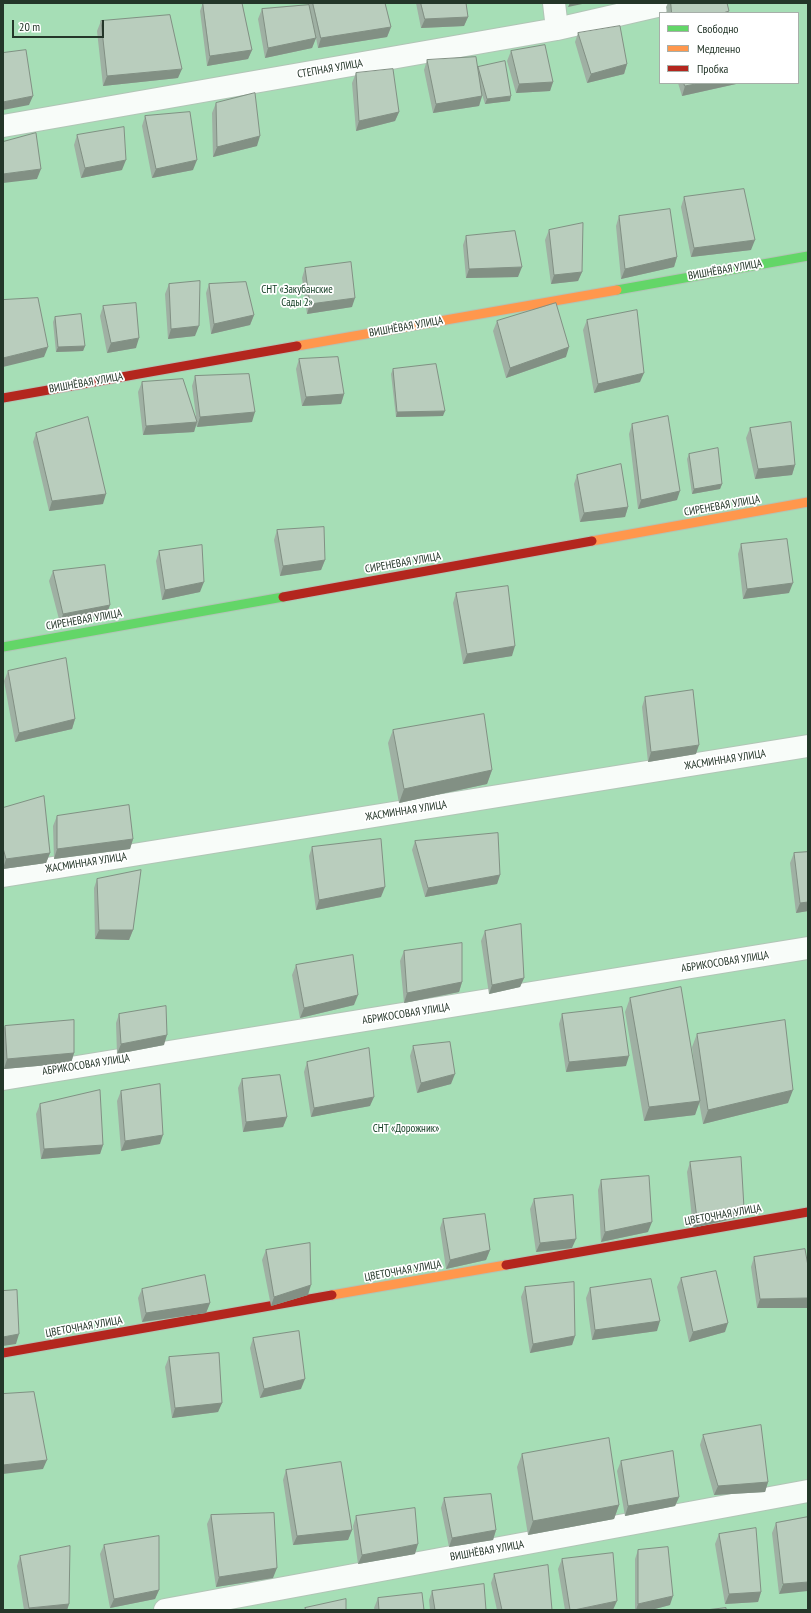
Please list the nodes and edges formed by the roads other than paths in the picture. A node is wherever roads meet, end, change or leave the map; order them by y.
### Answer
1 (554, 3) edge
2 (657, 6) dead end
3 (557, 29) junction
4 (3, 126) edge
5 (808, 256) edge
6 (3, 398) edge
7 (808, 502) edge
8 (3, 647) edge
9 (808, 746) edge
10 (3, 876) edge
11 (808, 948) edge
12 (3, 1079) edge
13 (808, 1212) edge
14 (3, 1353) edge
15 (808, 1491) edge
16 (166, 1610) edge

1 - 3 street
2 - 3 street, СТЕПНАЯ УЛИЦА
3 - 4 street, СТЕПНАЯ УЛИЦА
5 - 6 street, ВИШНЁВАЯ УЛИЦА
7 - 8 street, СИРЕНЕВАЯ УЛИЦА
9 - 10 street, ЖАСМИННАЯ УЛИЦА
11 - 12 street, АБРИКОСОВАЯ УЛИЦА
13 - 14 street, ЦВЕТОЧНАЯ УЛИЦА
15 - 16 street, ВИШНЁВАЯ УЛИЦА

